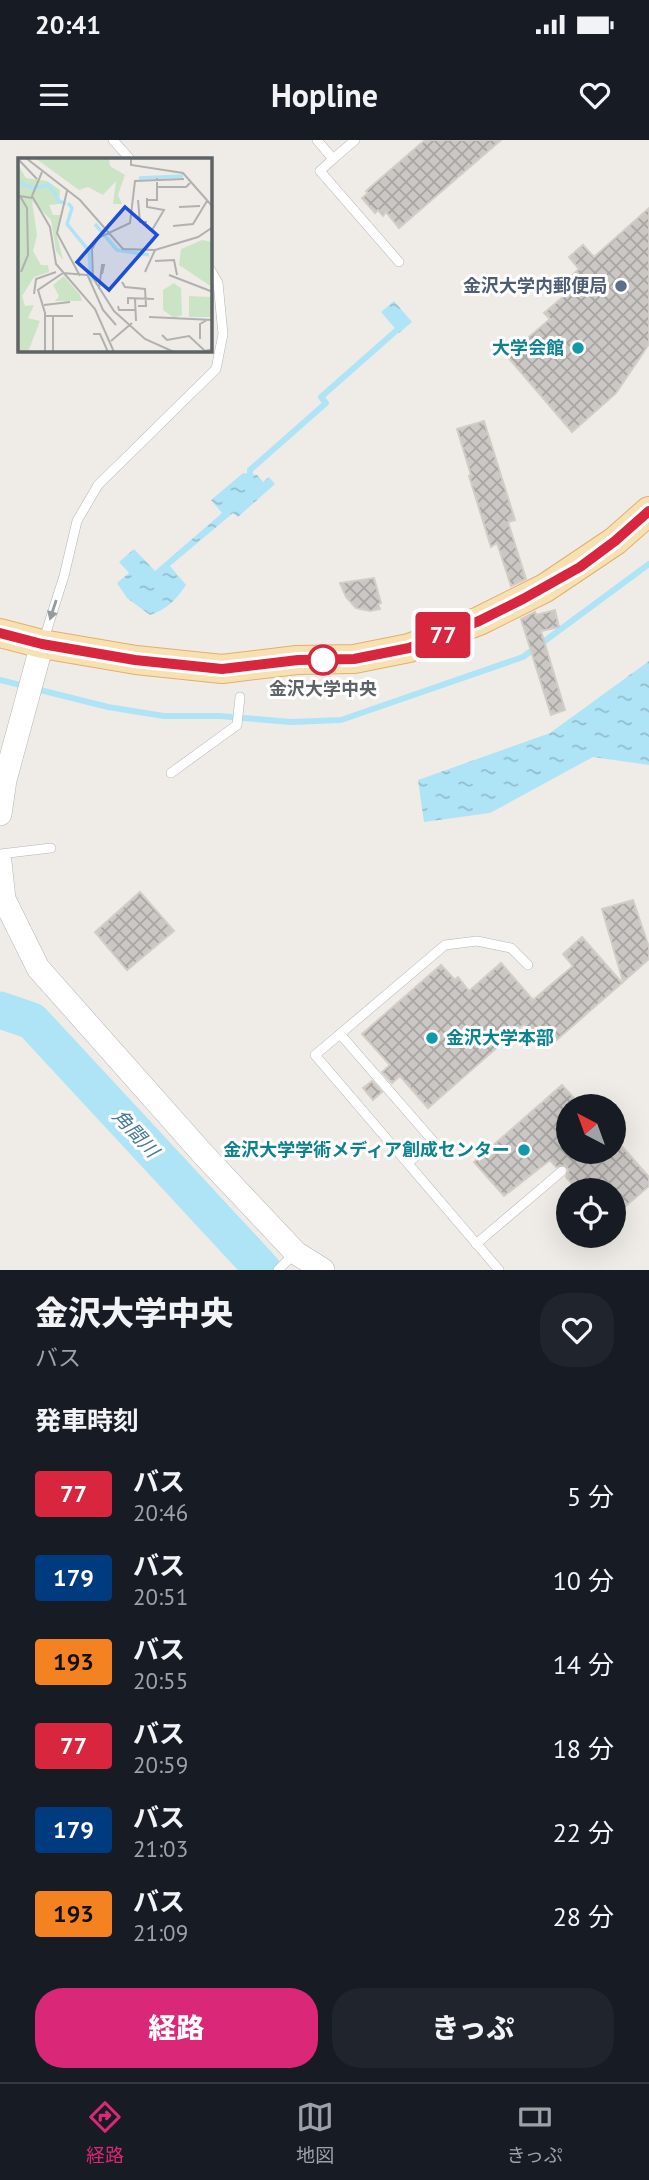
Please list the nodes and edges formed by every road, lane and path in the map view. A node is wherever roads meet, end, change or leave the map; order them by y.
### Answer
1 (113, 140) edge
2 (317, 140) edge
3 (355, 140) edge
4 (129, 158) edge
5 (333, 159) junction
6 (399, 262) dead end
7 (212, 273) edge
8 (649, 511) edge
9 (0, 633) edge
10 (42, 644) junction
11 (239, 701) dead end
12 (171, 773) dead end
13 (0, 814) edge
14 (51, 848) dead end
15 (0, 854) edge
16 (0, 862) edge
17 (528, 965) dead end
18 (340, 1034) junction
19 (408, 1163) junction
20 (562, 1171) dead end
21 (477, 1244) junction
22 (296, 1252) junction
23 (278, 1270) edge
24 (323, 1270) edge
25 (499, 1270) edge

1 - 4 lane
2 - 5 lane
3 - 5 lane
5 - 6 lane
7 -> 10 lane
8 - 10 main road
9 - 10 main road
10 - 13 street
11 - 12 lane
14 - 15 lane
16 - 22 street
17 - 18 lane
18 - 19 lane
18 - 19 lane
19 - 21 lane
20 - 21 lane
21 - 25 lane
22 - 23 lane
22 - 24 street

